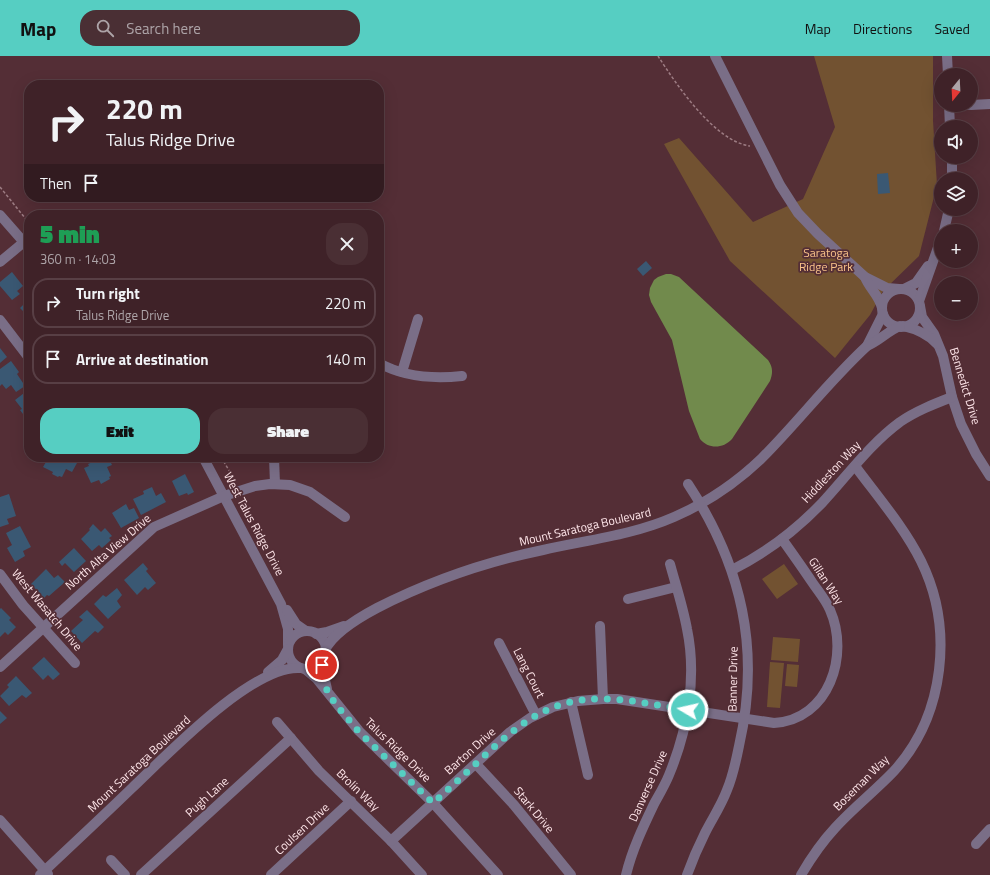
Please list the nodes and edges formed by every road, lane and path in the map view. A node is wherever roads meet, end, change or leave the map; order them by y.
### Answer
1 (658, 56) edge
2 (715, 56) edge
3 (947, 56) edge
4 (948, 68) edge
5 (990, 104) edge
6 (978, 105) edge
7 (760, 144) junction
8 (0, 187) edge
9 (0, 215) edge
10 (24, 217) edge
11 (24, 243) edge
12 (24, 246) edge
13 (934, 258) joint
14 (0, 262) edge
15 (865, 277) junction
16 (902, 289) junction
17 (919, 304) junction
18 (883, 312) junction
19 (418, 319) dead end
20 (0, 320) edge
21 (901, 326) junction
22 (938, 345) junction
23 (867, 346) junction
24 (24, 351) edge
25 (384, 365) edge
26 (402, 372) junction
27 (462, 376) dead end
28 (952, 397) junction
29 (206, 462) edge
30 (224, 462) edge
31 (274, 462) edge
32 (855, 466) junction
33 (990, 476) edge
34 (275, 484) junction
35 (688, 484) dead end
36 (235, 486) dead end
37 (224, 496) junction
38 (701, 503) junction
39 (345, 517) dead end
40 (782, 539) junction
41 (670, 564) dead end
42 (732, 570) junction
43 (0, 574) edge
44 (676, 587) junction
45 (628, 599) dead end
46 (281, 604) junction
47 (351, 623) junction
48 (600, 626) dead end
49 (42, 627) junction
50 (311, 632) junction
51 (499, 643) dead end
52 (288, 647) junction
53 (324, 655) junction
54 (75, 663) dead end
55 (0, 667) edge
56 (302, 668) junction
57 (262, 678) junction
58 (330, 696) junction
59 (603, 698) junction
60 (571, 702) junction
61 (688, 710) junction
62 (536, 715) junction
63 (746, 719) junction
64 (277, 722) dead end
65 (291, 738) junction
66 (476, 764) junction
67 (588, 775) dead end
68 (351, 801) junction
69 (433, 803) junction
70 (0, 820) edge
71 (990, 829) edge
72 (392, 841) junction
73 (976, 844) dead end
74 (111, 860) dead end
75 (45, 873) edge
76 (419, 874) edge
77 (125, 875) edge
78 (140, 875) edge
79 (271, 875) edge
80 (498, 875) edge
81 (571, 875) edge
82 (626, 875) edge
83 (687, 875) edge
84 (801, 875) edge

1 - 7 path
2 - 7 street
3 - 4 street
5 - 6 street
7 - 15 street
8 - 10 path
9 - 11 street
12 - 14 street
13 - 16 street
13 - 17 street
15 - 16 street
15 - 18 street
16 - 17 street
16 - 18 street
17 - 21 street
17 - 22 street, Bennedict Drive
18 - 21 street
18 - 23 street, Mount Saratoga Boulevard
19 - 26 street
20 - 24 street
21 - 22 street, Bennedict Drive
21 - 23 street, Mount Saratoga Boulevard
22 - 28 street, Bennedict Drive
23 - 38 street, Mount Saratoga Boulevard
25 - 26 street
26 - 27 street
28 - 32 street, Hiddleston Way
28 - 33 street, Bennedict Drive
29 - 37 street, West Talus Ridge Drive
30 - 36 path
31 - 34 street
32 - 40 street, Hiddleston Way
32 - 84 street, Boseman Way
34 - 37 street, North Alta View Drive
34 - 39 street, North Alta View Drive
35 - 38 street, Banner Drive
37 - 46 street, West Talus Ridge Drive
37 - 49 street, North Alta View Drive
38 - 42 street, Banner Drive
38 - 47 street, Mount Saratoga Boulevard
40 - 42 street, Hiddleston Way
40 - 63 street, Gillan Way
41 - 44 street, Danverse Drive
42 - 63 street, Banner Drive
43 - 49 street, West Wasatch Drive
44 - 45 street
44 - 61 street, Danverse Drive
46 - 50 street, West Talus Ridge Drive
46 - 52 street, West Talus Ridge Drive
47 - 50 street, Mount Saratoga Boulevard
47 - 53 street, Mount Saratoga Boulevard
48 - 59 street
49 - 54 street, West Wasatch Drive
49 - 55 street, North Alta View Drive
50 - 52 street
50 - 53 street
51 - 62 street, Lang Court
52 - 56 street
52 - 57 street, Mount Saratoga Boulevard
53 - 56 street
53 - 58 street, Talus Ridge Drive
56 - 57 street, Mount Saratoga Boulevard
56 - 58 street, Talus Ridge Drive
57 - 75 street, Mount Saratoga Boulevard
58 - 69 street, Talus Ridge Drive
59 - 60 street, Barton Drive
59 - 61 street, Barton Drive
60 - 62 street, Barton Drive
60 - 67 street
61 - 63 street, Barton Drive
61 - 82 street, Danverse Drive
62 - 66 street, Barton Drive
63 - 83 street, Banner Drive
64 - 65 street, Brolin Way
65 - 68 street, Brolin Way
65 - 78 street, Pugh Lane
66 - 69 street, Barton Drive
66 - 81 street, Stark Drive
68 - 72 street, Brolin Way
68 - 79 street, Coulsen Drive
69 - 72 street, Barton Drive
69 - 80 street, Talus Ridge Drive
70 - 75 street
71 - 73 street
72 - 76 street, Brolin Way
74 - 77 street

